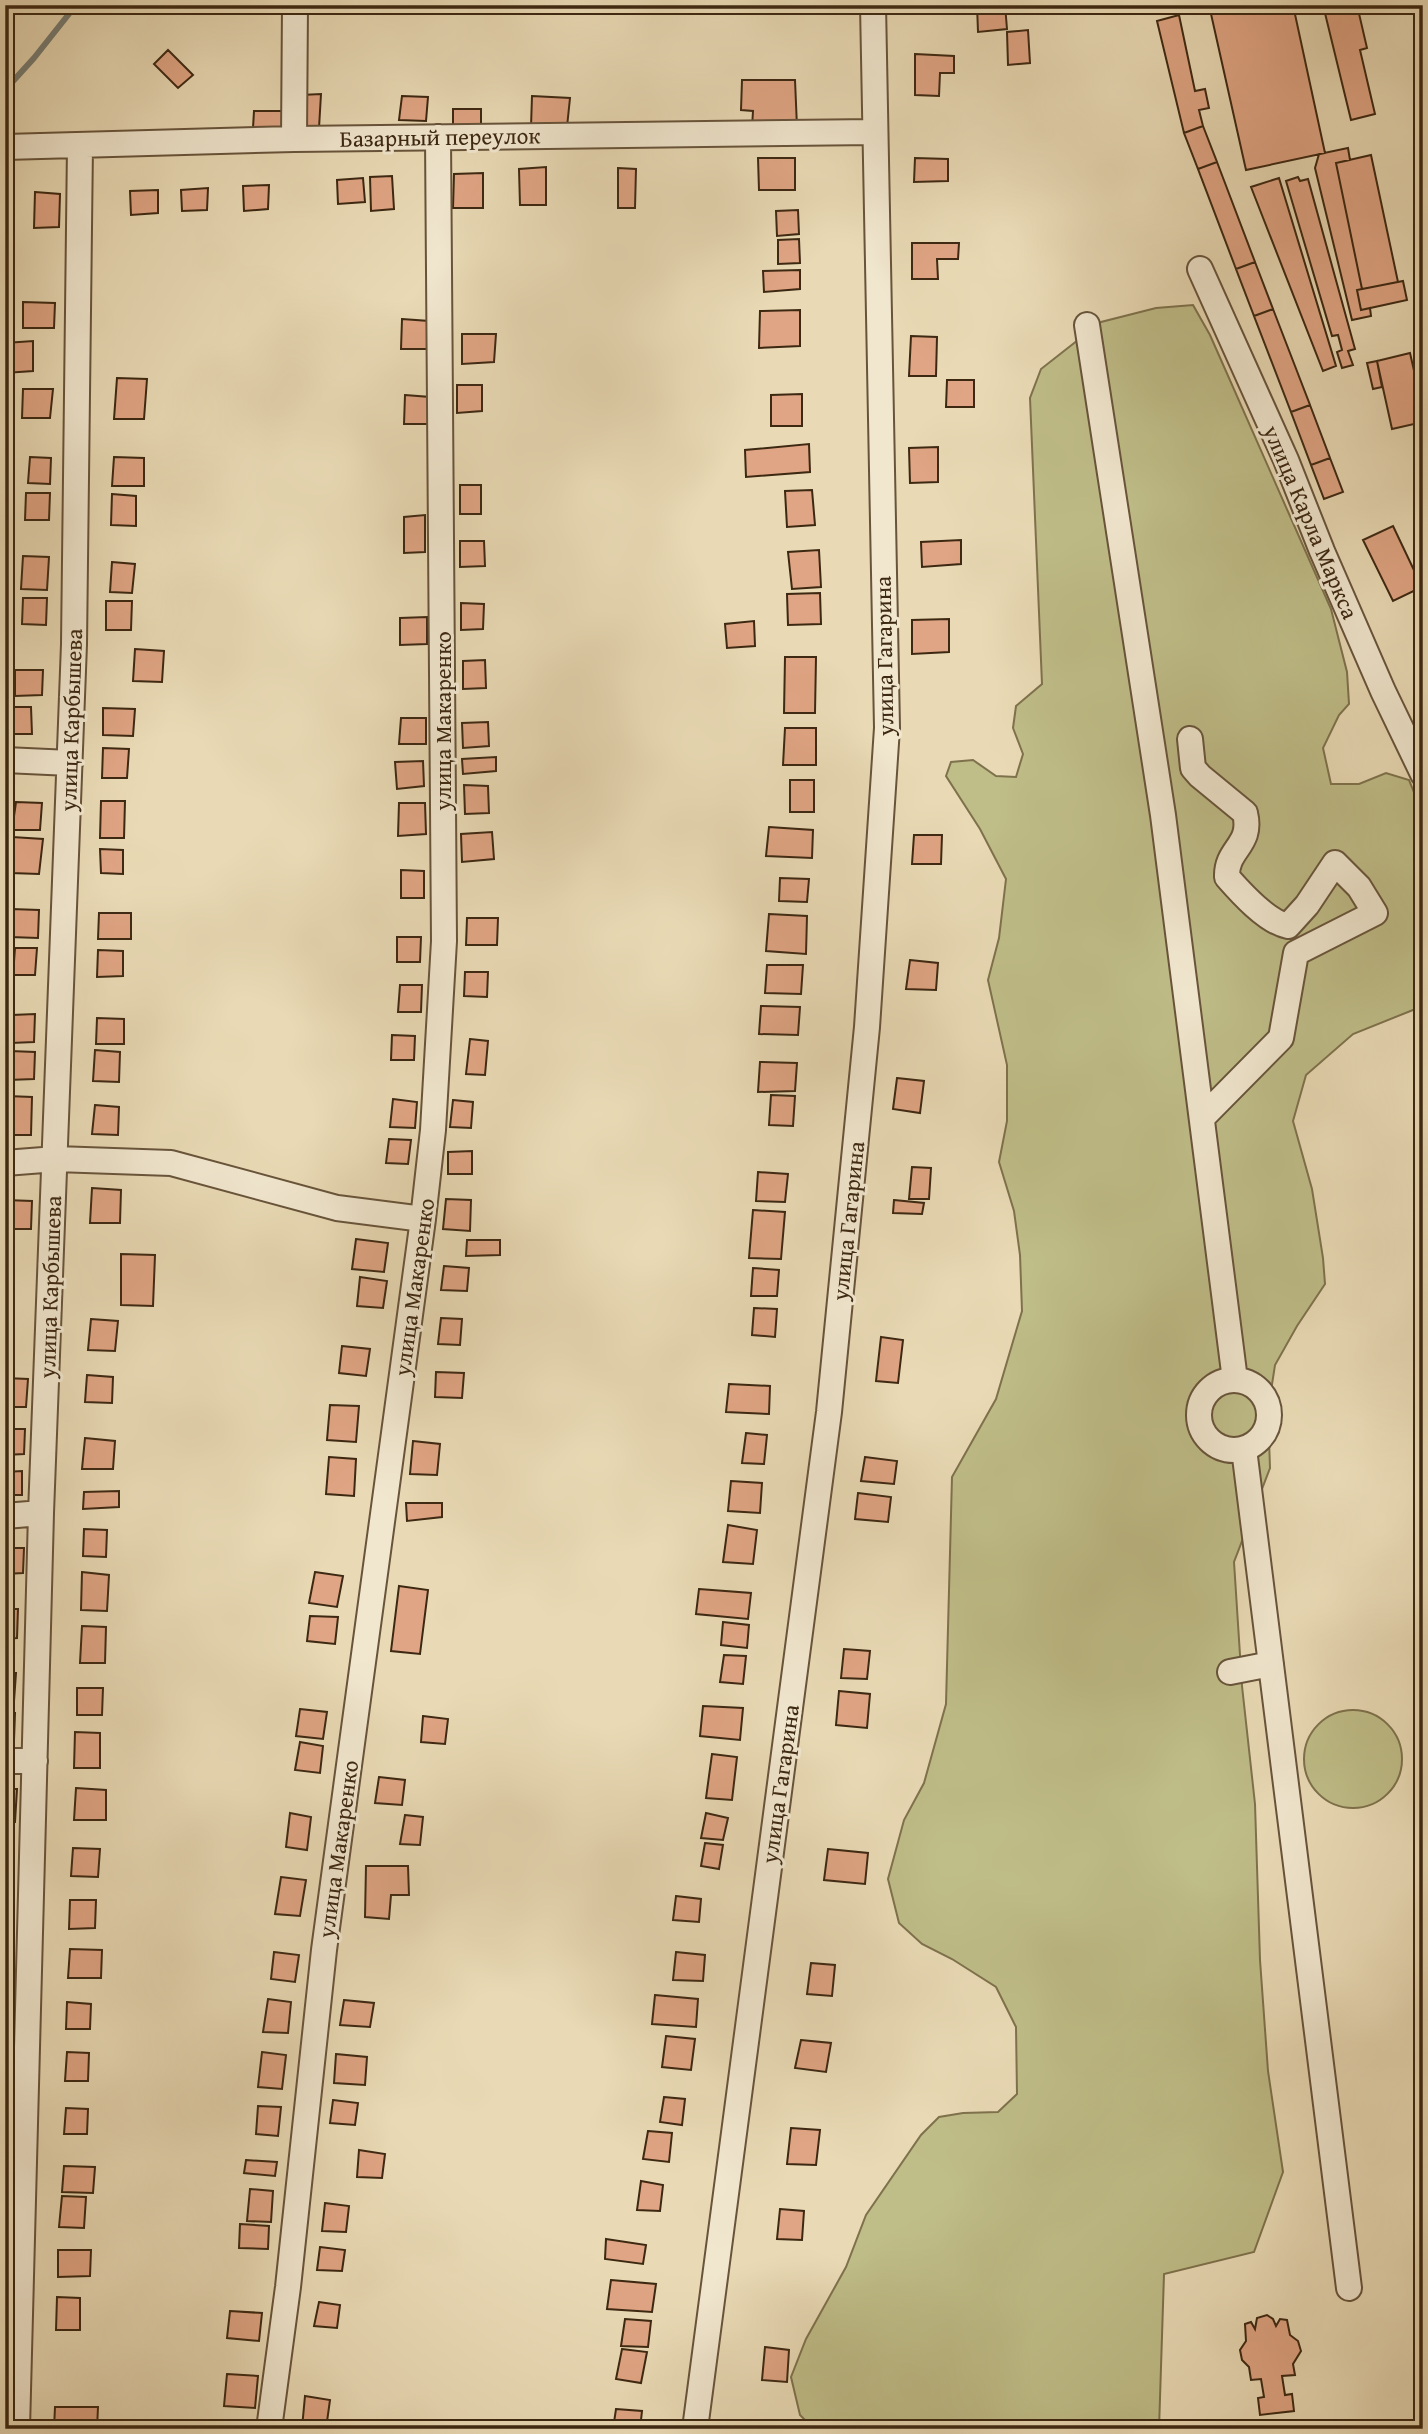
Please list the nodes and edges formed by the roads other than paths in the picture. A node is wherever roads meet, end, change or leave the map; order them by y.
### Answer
1 (295, 5) edge
2 (873, 5) edge
3 (874, 132) junction
4 (438, 137) junction
5 (294, 139) junction
6 (80, 145) junction
7 (5, 147) edge
8 (1200, 269) dead end
9 (1087, 325) dead end
10 (1190, 739) dead end
11 (5, 760) edge
12 (70, 763) junction
13 (1423, 774) edge
14 (1202, 1118) junction
15 (56, 1159) junction
16 (5, 1163) edge
17 (423, 1219) junction
18 (1235, 1380) junction
19 (1244, 1450) junction
20 (41, 1513) junction
21 (5, 1516) edge
22 (1271, 1664) junction
23 (1230, 1672) dead end
24 (5, 1761) edge
25 (35, 1761) junction
26 (15, 2122) edge
27 (1349, 2288) dead end
28 (13, 2428) edge
29 (269, 2429) edge
30 (695, 2429) edge

1 - 5 street
2 - 3 street, улица Гагарина
3 - 4 street, Базарный переулок
3 - 30 street, улица Гагарина
4 - 5 street, Базарный переулок
4 - 17 street, улица Макаренко
5 - 6 street, Базарный переулок
6 - 7 street, Базарный переулок
6 - 12 street, улица Карбышева
8 - 13 street, улица Карла Маркса
9 - 14 street
10 - 14 street
11 - 12 street
12 - 15 street, улица Карбышева
14 - 18 street
15 - 16 street
15 - 17 street
15 - 20 street, улица Карбышева
17 - 29 street, улица Макаренко
18 - 19 street
18 - 19 street
19 - 22 street
20 - 21 street
20 - 25 street, улица Карбышева
22 - 23 street
22 - 27 street
24 - 25 street
25 - 26 street, улица Карбышева
26 - 28 street, улица Карбышева

